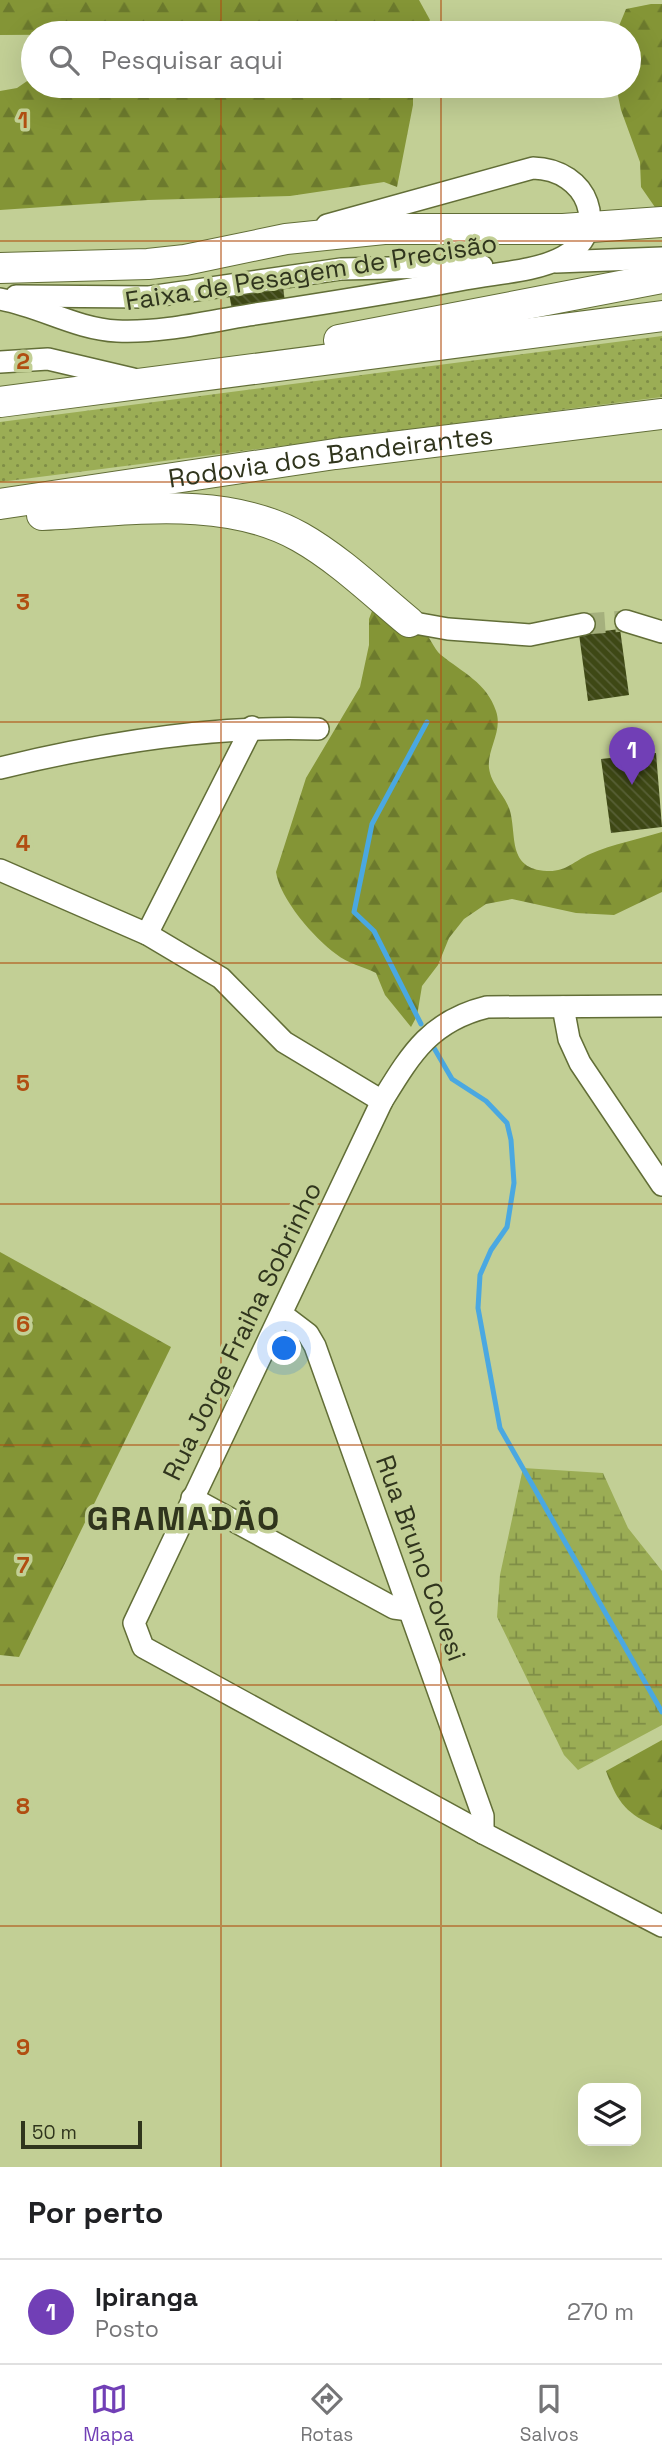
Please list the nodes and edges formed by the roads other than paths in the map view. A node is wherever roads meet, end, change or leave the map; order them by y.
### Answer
1 (662, 222) edge
2 (586, 227) junction
3 (286, 239) junction
4 (662, 258) edge
5 (550, 262) junction
6 (0, 268) edge
7 (662, 278) edge
8 (0, 298) edge
9 (662, 316) edge
10 (0, 362) edge
11 (149, 383) junction
12 (0, 402) edge
13 (662, 414) edge
14 (0, 505) edge
15 (0, 518) edge
16 (626, 621) tunnel mouth
17 (409, 622) joint
18 (584, 624) tunnel mouth
19 (662, 632) edge
20 (252, 727) junction
21 (318, 729) dead end
22 (0, 768) edge
23 (0, 870) edge
24 (147, 934) junction
25 (662, 1006) edge
26 (563, 1007) junction
27 (382, 1101) junction
28 (662, 1185) edge
29 (282, 1315) junction
30 (192, 1498) junction
31 (410, 1610) junction
32 (483, 1833) junction
33 (662, 1926) edge

1 - 2 highway
2 - 3 highway
2 - 3 street
2 - 5 street
3 - 6 highway
4 - 5 street, Faixa de Pesagem de Precisão
5 - 8 street, Faixa de Pesagem de Precisão
5 - 8 street, Faixa de Pesagem de Precisão
7 - 11 highway
9 - 11 highway
10 - 11 street
11 - 12 highway
13 - 14 highway, Rodovia dos Bandeirantes
15 - 17 highway
16 - 19 street
17 - 18 street
20 - 21 street
20 - 22 street
20 - 24 street
23 - 24 street
24 - 27 street
25 - 26 street, Rua Jorge Fraiha Sobrinho
26 - 27 street, Rua Jorge Fraiha Sobrinho
26 - 28 street
27 - 29 street, Rua Jorge Fraiha Sobrinho
29 - 30 street, Rua Jorge Fraiha Sobrinho
29 - 31 street, Rua Bruno Covesi
30 - 31 street
30 - 32 street, Rua Jorge Fraiha Sobrinho
31 - 32 street, Rua Bruno Covesi
32 - 33 street, Rua Jorge Fraiha Sobrinho

